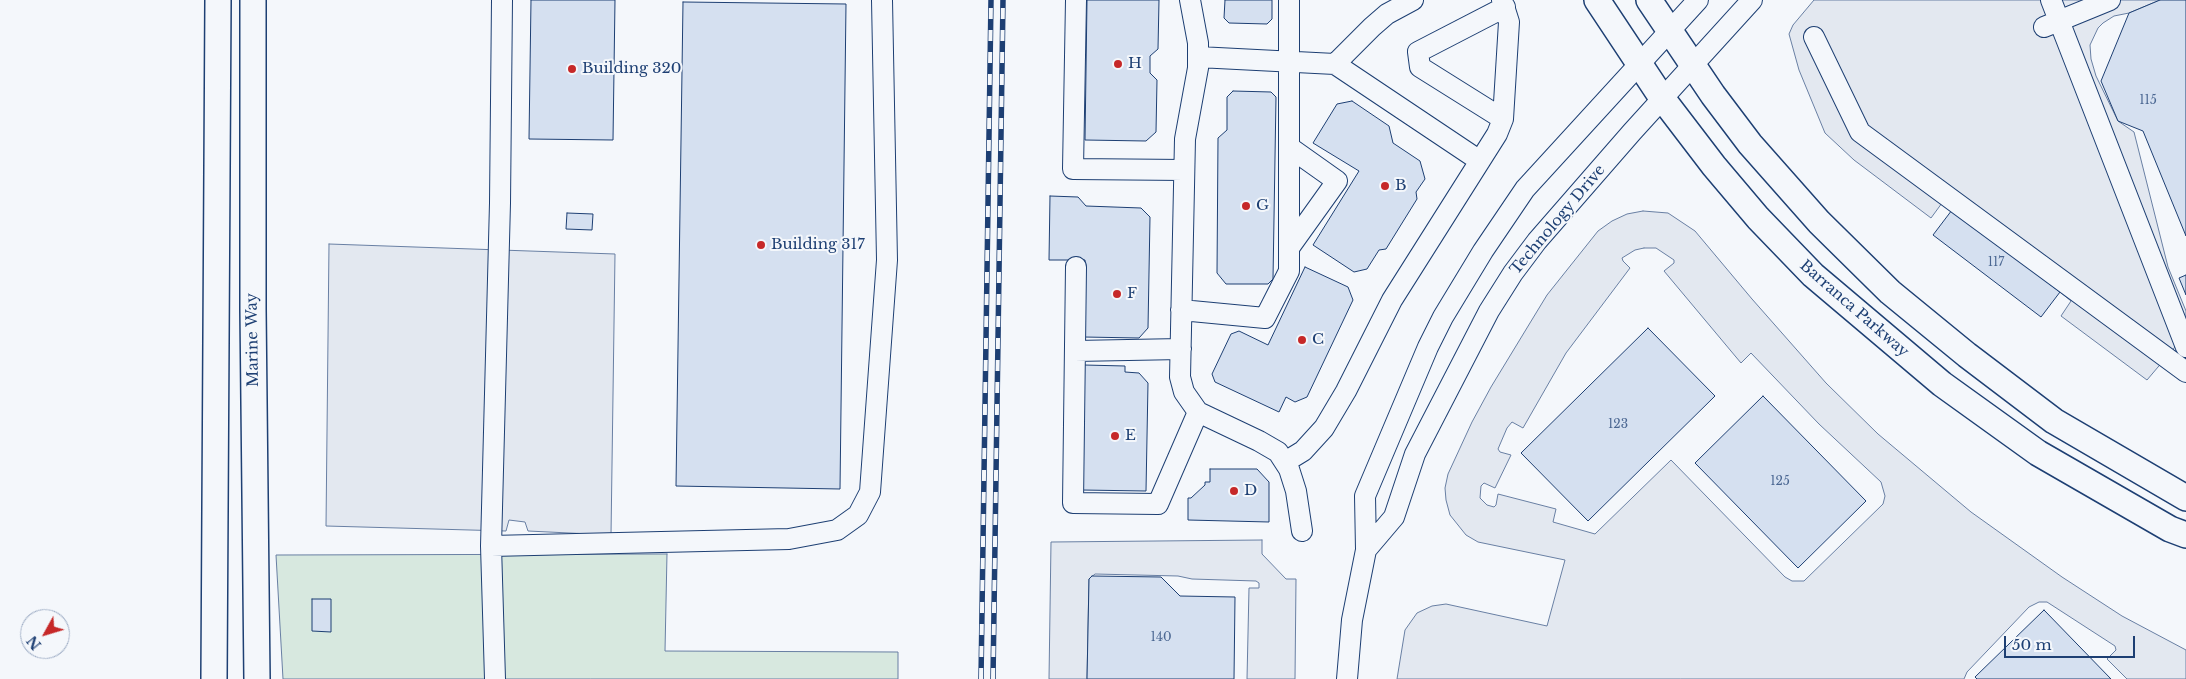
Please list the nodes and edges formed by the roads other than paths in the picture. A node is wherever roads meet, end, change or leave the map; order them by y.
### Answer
1 (218, 0) edge
2 (253, 0) edge
3 (502, 0) edge
4 (882, 0) edge
5 (1076, 0) edge
6 (1190, 0) edge
7 (1289, 0) edge
8 (1414, 0) edge
9 (1597, 0) edge
10 (1648, 0) edge
11 (1698, 0) edge
12 (1752, 0) edge
13 (2051, 0) edge
14 (2110, 0) edge
15 (1504, 4) edge
16 (2052, 24) junction
17 (1669, 32) junction
18 (1814, 37) dead end
19 (1198, 57) junction
20 (1290, 62) junction
21 (1335, 64) junction
22 (1639, 64) junction
23 (1692, 66) junction
24 (1662, 98) junction
25 (1503, 119) junction
26 (1289, 147) junction
27 (1480, 162) junction
28 (1184, 170) junction
29 (1289, 248) junction
30 (1076, 267) dead end
31 (1182, 310) junction
32 (2186, 347) edge
33 (1181, 350) junction
34 (1075, 351) junction
35 (2186, 372) edge
36 (1198, 412) junction
37 (1285, 462) junction
38 (2186, 498) edge
39 (1302, 531) dead end
40 (2186, 535) edge
41 (491, 546) junction
42 (1366, 550) junction
43 (214, 679) edge
44 (257, 679) edge
45 (495, 679) edge
46 (1347, 679) edge

1 - 43 main road
2 - 44 main road, Marine Way
3 - 41 street
4 - 41 street
5 - 28 street
6 - 19 street
7 - 20 street
8 - 21 street
9 - 22 main road, Barranca Parkway
10 - 17 main road
11 - 17 street, Technology Drive
12 - 23 street, Technology Drive
13 - 16 street
14 - 16 street
15 - 25 street
15 - 25 street
16 - 32 street
17 - 22 street, Technology Drive
17 - 23 main road
18 - 35 street
19 - 20 street
19 - 28 street
20 - 21 street
20 - 26 street
21 - 27 street
22 - 24 main road, Barranca Parkway
22 - 42 street, Technology Drive
23 - 24 street, Technology Drive
23 - 38 main road
24 - 40 main road, Barranca Parkway
24 - 42 street, Technology Drive
25 - 27 street
26 - 29 street
26 - 29 street
27 - 37 street
28 - 31 street
29 - 31 street
30 - 34 street
31 - 33 street
33 - 34 street
33 - 36 street
34 - 36 street
36 - 37 street
37 - 39 street
41 - 45 street
42 - 46 street, Technology Drive

